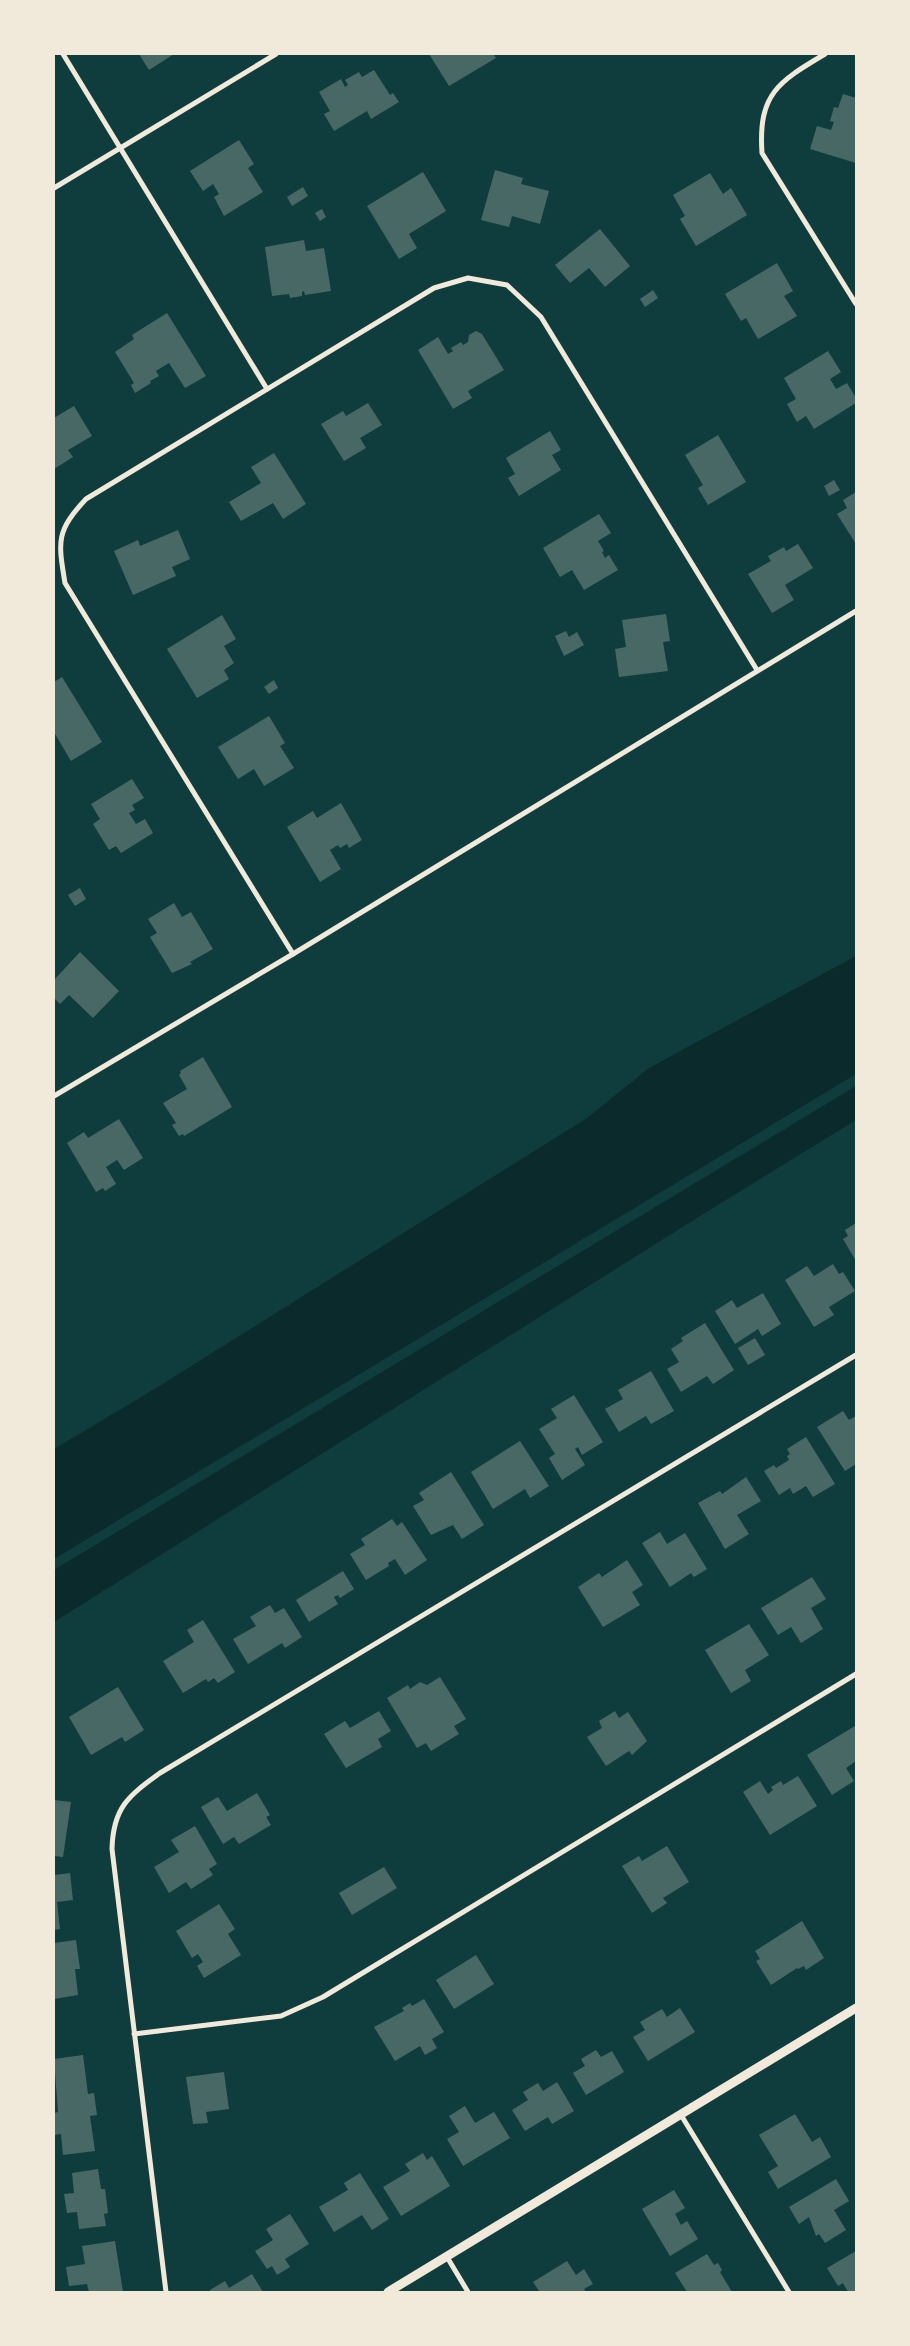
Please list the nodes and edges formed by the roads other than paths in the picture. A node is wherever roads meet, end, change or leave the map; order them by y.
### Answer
1 (63, 54) edge
2 (276, 54) edge
3 (825, 54) edge
4 (120, 148) junction
5 (54, 188) edge
6 (856, 304) edge
7 (267, 389) junction
8 (856, 611) edge
9 (757, 670) junction
10 (293, 954) junction
11 (54, 1096) edge
12 (856, 1354) edge
13 (856, 1674) edge
14 (856, 2008) edge
15 (134, 2034) junction
16 (681, 2114) junction
17 (447, 2257) junction
18 (166, 2292) edge
19 (388, 2292) edge
20 (468, 2292) edge
21 (789, 2292) edge

1 - 4 street
2 - 4 street
3 - 6 street
4 - 5 street
4 - 7 street
7 - 9 street
7 - 10 street
8 - 9 street
9 - 10 street
10 - 11 street
12 - 15 street
13 - 15 street
14 - 16 street
15 - 18 street
16 - 17 street
16 - 21 street
17 - 19 street
17 - 20 street

